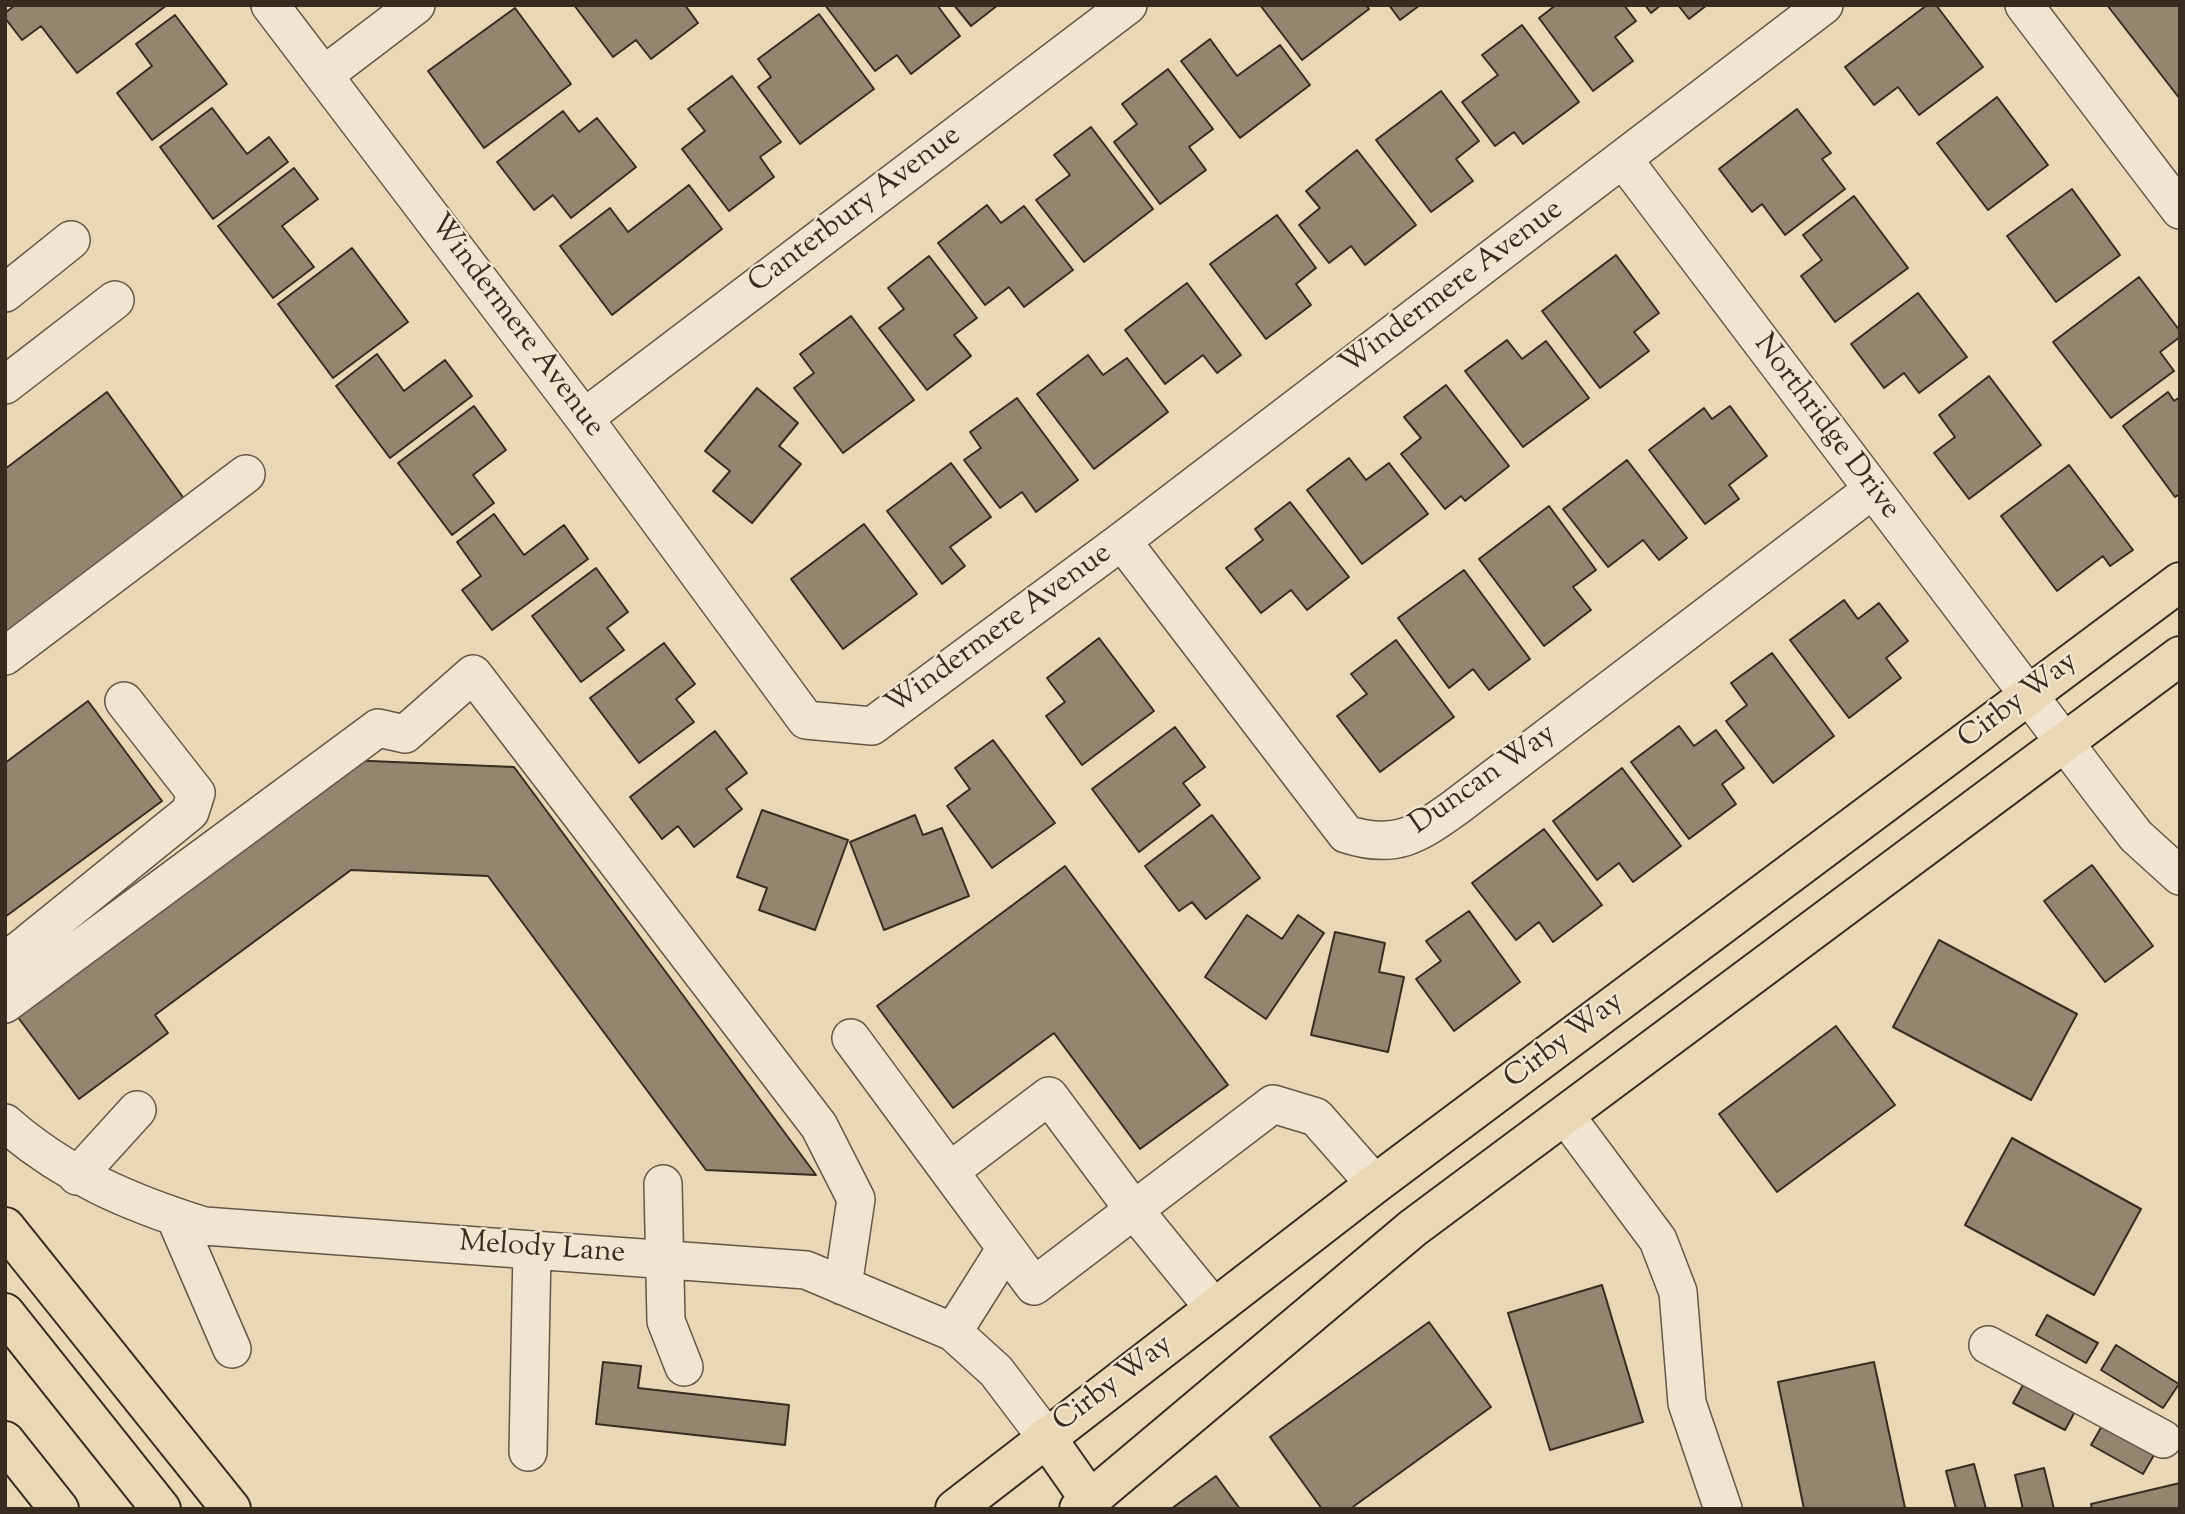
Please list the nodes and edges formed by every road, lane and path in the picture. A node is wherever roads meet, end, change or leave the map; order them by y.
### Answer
1 (270, 5) edge
2 (416, 5) edge
3 (1128, 5) edge
4 (1824, 5) edge
5 (2024, 5) edge
6 (324, 75) junction
7 (1623, 159) junction
8 (2180, 210) edge
9 (71, 240) dead end
10 (5, 293) edge
11 (115, 300) dead end
12 (5, 385) edge
13 (584, 418) junction
14 (246, 474) dead end
15 (1872, 490) junction
16 (1122, 541) junction
17 (2180, 582) edge
18 (5, 656) edge
19 (2180, 656) edge
20 (2029, 695) junction
21 (124, 701) dead end
22 (2064, 742) junction
23 (2180, 876) edge
24 (5, 962) edge
25 (5, 1004) edge
26 (851, 1038) dead end
27 (1530, 1068) junction
28 (137, 1110) dead end
29 (1565, 1115) junction
30 (5, 1123) edge
31 (950, 1171) junction
32 (77, 1176) junction
33 (663, 1184) dead end
34 (1375, 1184) junction
35 (1134, 1210) junction
36 (175, 1217) junction
37 (5, 1227) edge
38 (1006, 1248) junction
39 (532, 1250) junction
40 (666, 1258) junction
41 (844, 1286) junction
42 (1214, 1308) junction
43 (5, 1313) edge
44 (953, 1332) junction
45 (1988, 1345) dead end
46 (232, 1349) dead end
47 (684, 1367) dead end
48 (1046, 1437) junction
49 (2163, 1439) dead end
50 (5, 1441) edge
51 (528, 1452) dead end
52 (1084, 1504) edge
53 (59, 1509) edge
54 (160, 1509) edge
55 (231, 1509) edge
56 (955, 1509) edge
57 (1723, 1509) edge

1 - 6 street, Windermere Avenue
2 - 6 street
3 - 13 street, Canterbury Avenue
4 - 7 street, Windermere Avenue
5 - 8 street
6 - 13 street, Windermere Avenue
7 - 15 street, Northridge Drive
7 - 16 street, Windermere Avenue
9 - 10 street
11 - 12 street
13 - 16 street, Windermere Avenue
14 - 18 street
15 - 16 street, Duncan Way
15 - 20 street, Northridge Drive
17 - 20 main road, Cirby Way
19 - 22 main road, Cirby Way
20 - 22 street, Northridge Drive
20 - 27 main road, Cirby Way
21 - 24 street
22 - 23 street, Northridge Drive
22 - 29 main road, Cirby Way
25 - 41 street
26 - 31 street
27 - 29 main road
27 - 34 main road, Cirby Way
28 - 32 street
29 - 52 main road, Cirby Way
29 - 57 street
30 - 32 street, Melody Lane
31 - 35 street
31 - 38 street
32 - 36 street, Melody Lane
33 - 40 street
34 - 35 street
34 - 42 main road, Cirby Way
35 - 38 street
35 - 42 street
36 - 39 street, Melody Lane
36 - 46 street
37 - 55 main road
38 - 44 street
39 - 40 street, Melody Lane
39 - 51 street
40 - 41 street, Melody Lane
40 - 47 street
41 - 44 street, Melody Lane
42 - 48 main road, Cirby Way
43 - 54 main road
44 - 48 street, Melody Lane
45 - 49 street
48 - 52 main road
48 - 56 main road, Cirby Way
50 - 53 main road

